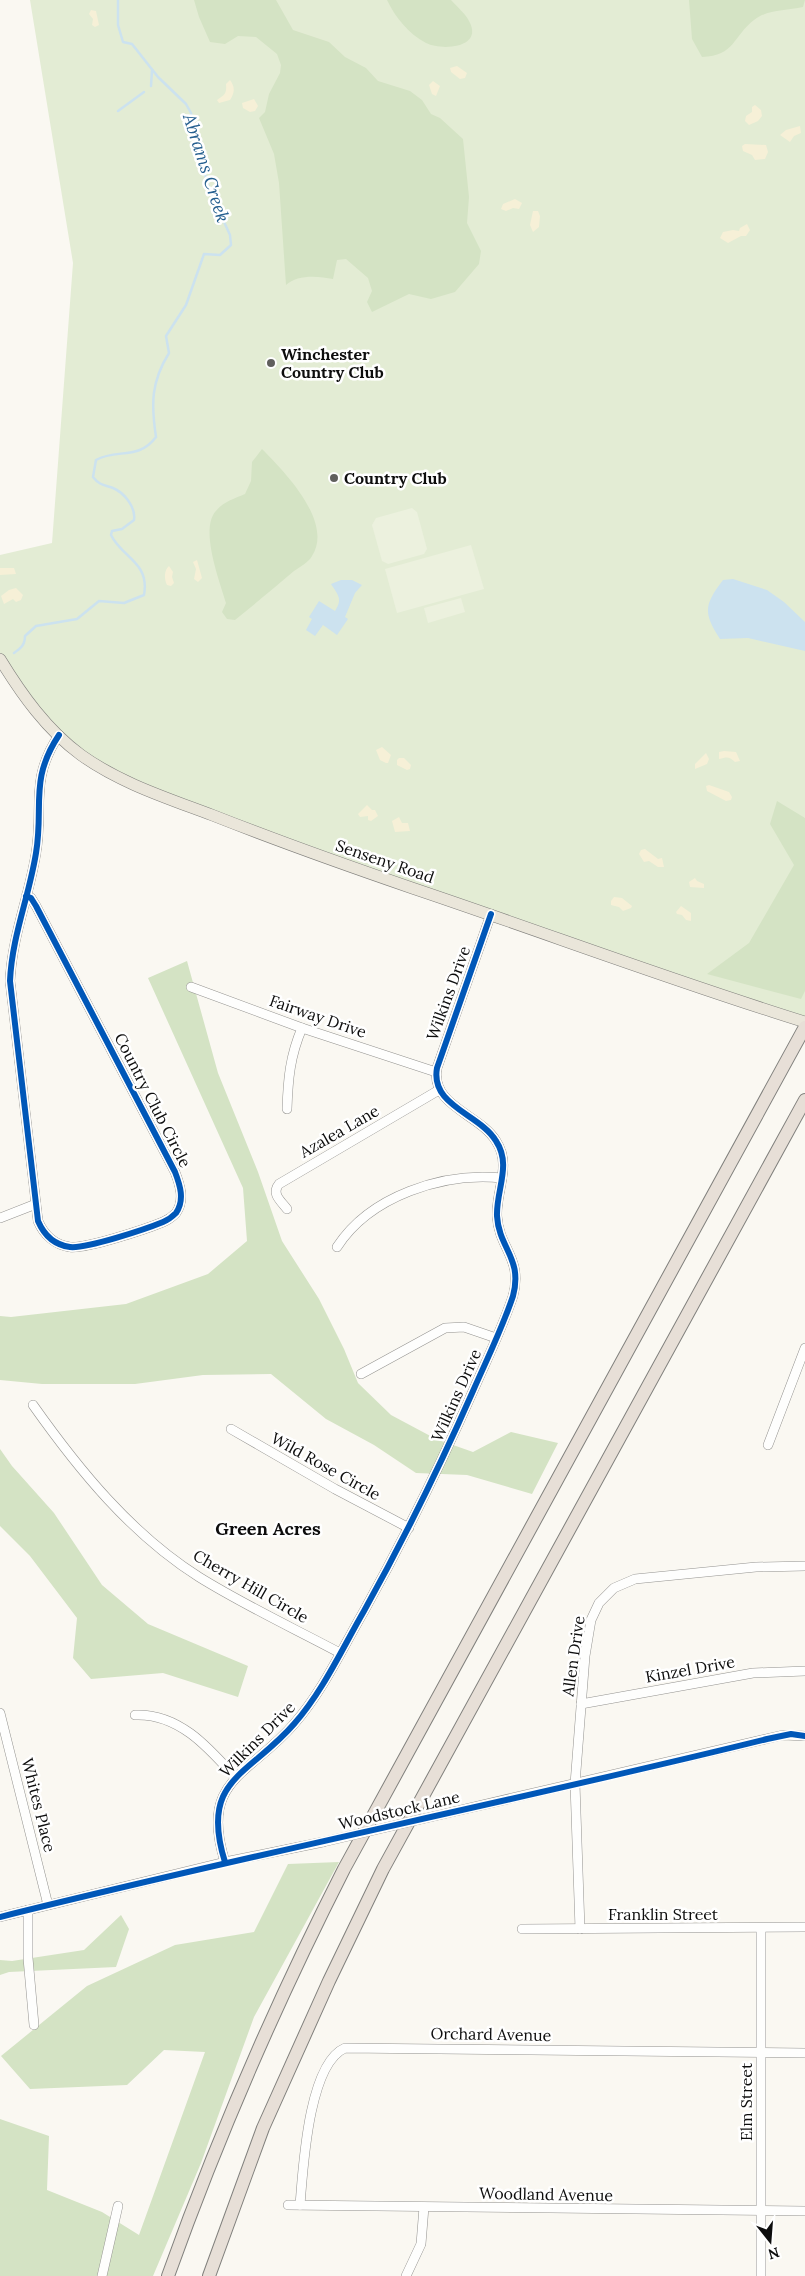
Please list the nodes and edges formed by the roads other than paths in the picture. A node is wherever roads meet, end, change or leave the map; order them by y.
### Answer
1 (0, 659) edge
2 (58, 735) junction
3 (26, 896) junction
4 (491, 914) junction
5 (191, 986) dead end
6 (805, 1022) edge
7 (805, 1027) edge
8 (302, 1028) junction
9 (436, 1072) junction
10 (440, 1090) junction
11 (805, 1100) edge
12 (287, 1109) dead end
13 (502, 1178) junction
14 (36, 1204) junction
15 (287, 1209) dead end
16 (0, 1218) edge
17 (336, 1247) dead end
18 (496, 1338) junction
19 (805, 1348) edge
20 (361, 1374) dead end
21 (32, 1405) dead end
22 (230, 1429) dead end
23 (768, 1445) dead end
24 (409, 1528) junction
25 (805, 1566) edge
26 (340, 1653) junction
27 (805, 1671) edge
28 (581, 1704) junction
29 (0, 1713) edge
30 (135, 1715) dead end
31 (805, 1736) edge
32 (235, 1777) junction
33 (575, 1784) junction
34 (225, 1862) junction
35 (48, 1905) junction
36 (28, 1910) junction
37 (0, 1917) edge
38 (805, 1927) edge
39 (761, 1928) junction
40 (522, 1929) dead end
41 (580, 1929) junction
42 (34, 2025) dead end
43 (761, 2053) junction
44 (805, 2054) edge
45 (288, 2205) dead end
46 (300, 2205) junction
47 (118, 2206) dead end
48 (424, 2207) junction
49 (762, 2211) junction
50 (805, 2211) edge
51 (102, 2276) edge
52 (168, 2276) edge
53 (209, 2276) edge
54 (406, 2276) edge
55 (761, 2276) edge

1 - 2 main road, Senseny Road
2 - 3 street, Country Club Circle
2 - 4 main road, Senseny Road
3 - 14 street, Country Club Circle
3 - 14 street, Country Club Circle
4 - 6 main road, Senseny Road
4 - 9 street, Wilkins Drive
5 - 8 street, Fairway Drive
7 - 52 highway
8 - 9 street, Fairway Drive
8 - 12 street
9 - 10 street
10 - 13 street, Wilkins Drive
10 - 15 street, Azalea Lane
11 - 53 highway
13 - 17 street
13 - 18 street, Wilkins Drive
14 - 16 street
18 - 20 street
18 - 24 street, Wilkins Drive
19 - 23 street
21 - 26 street, Cherry Hill Circle
22 - 24 street, Wild Rose Circle
24 - 26 street, Wilkins Drive
25 - 28 street, Allen Drive
26 - 32 street, Wilkins Drive
27 - 28 street, Kinzel Drive
28 - 33 street, Allen Drive
29 - 35 street, Whites Place
30 - 32 street
31 - 33 street, Woodstock Lane
32 - 34 street, Wilkins Drive
33 - 34 street, Woodstock Lane, bridge
33 - 41 street, Allen Drive
34 - 35 street, Woodstock Lane
35 - 36 street, Woodstock Lane
36 - 37 street, Woodstock Lane
36 - 42 street
38 - 39 street, Franklin Street
39 - 41 street, Franklin Street
39 - 43 street, Elm Street
40 - 41 street, Franklin Street
43 - 44 street, Orchard Avenue
43 - 46 street, Orchard Avenue
43 - 49 street, Elm Street
45 - 46 street, Woodland Avenue
46 - 48 street, Woodland Avenue
47 - 51 street
48 - 49 street, Woodland Avenue
48 - 54 street
49 - 50 street, Woodland Avenue
49 - 55 street, Elm Street

